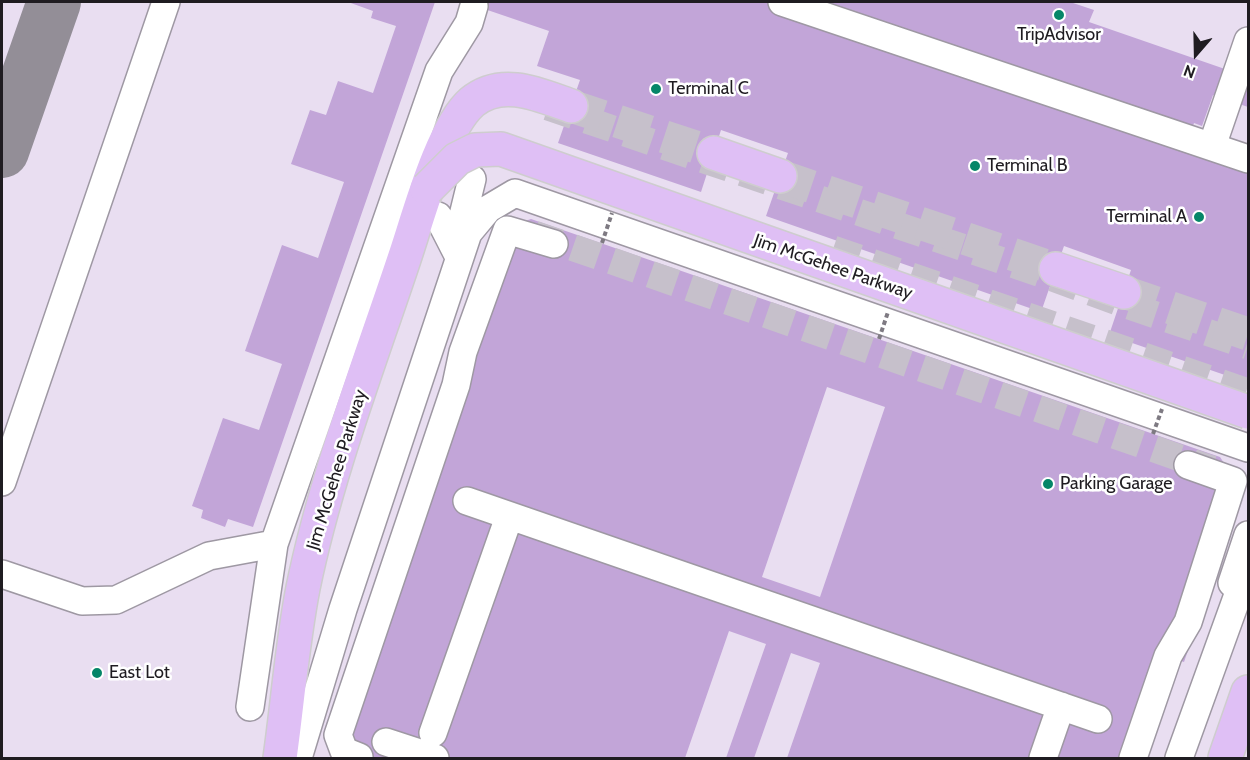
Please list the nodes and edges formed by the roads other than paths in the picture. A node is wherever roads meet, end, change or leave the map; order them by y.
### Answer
1 (166, 2) edge
2 (782, 2) edge
3 (474, 6) dead end
4 (1248, 40) edge
5 (571, 105) tunnel mouth
6 (1212, 146) junction
7 (714, 153) tunnel mouth
8 (1248, 159) edge
9 (780, 176) tunnel mouth
10 (472, 179) dead end
11 (432, 203) junction
12 (511, 226) tunnel mouth
13 (560, 228) junction
14 (468, 233) junction
15 (459, 258) junction
16 (1056, 269) tunnel mouth
17 (1124, 292) tunnel mouth
18 (1248, 412) edge
19 (1189, 446) junction
20 (1248, 448) edge
21 (2, 482) edge
22 (467, 501) dead end
23 (509, 517) junction
24 (1248, 535) edge
25 (274, 544) junction
26 (1248, 567) edge
27 (2, 574) edge
28 (1248, 610) edge
29 (1222, 639) junction
30 (1204, 687) junction
31 (1248, 692) edge
32 (250, 706) dead end
33 (1061, 706) junction
34 (1098, 719) dead end
35 (386, 742) dead end
36 (434, 746) edge
37 (359, 757) dead end
38 (280, 759) edge
39 (298, 759) edge
40 (1043, 759) edge
41 (1133, 759) edge
42 (1179, 759) edge
43 (1225, 759) edge

1 - 21 lane
2 - 6 lane
3 - 25 lane
4 - 6 lane
5 - 11 main road, Jim McGehee Parkway
6 - 8 lane
7 - 9 main road
10 - 15 lane
11 - 15 lane
11 - 18 main road, Jim McGehee Parkway, bridge
11 - 38 main road, Jim McGehee Parkway
12 - 14 lane
13 - 14 lane
13 - 19 lane
13 - 37 lane
14 - 15 lane
15 - 39 lane
16 - 17 main road
19 - 20 lane
19 - 41 lane
22 - 23 lane
23 - 33 lane
23 - 36 lane
24 - 29 lane
25 - 27 lane
25 - 32 lane
26 - 29 lane
28 - 30 lane
29 - 30 lane
30 - 42 lane
31 - 43 main road
33 - 34 lane
33 - 40 lane
35 - 36 lane

